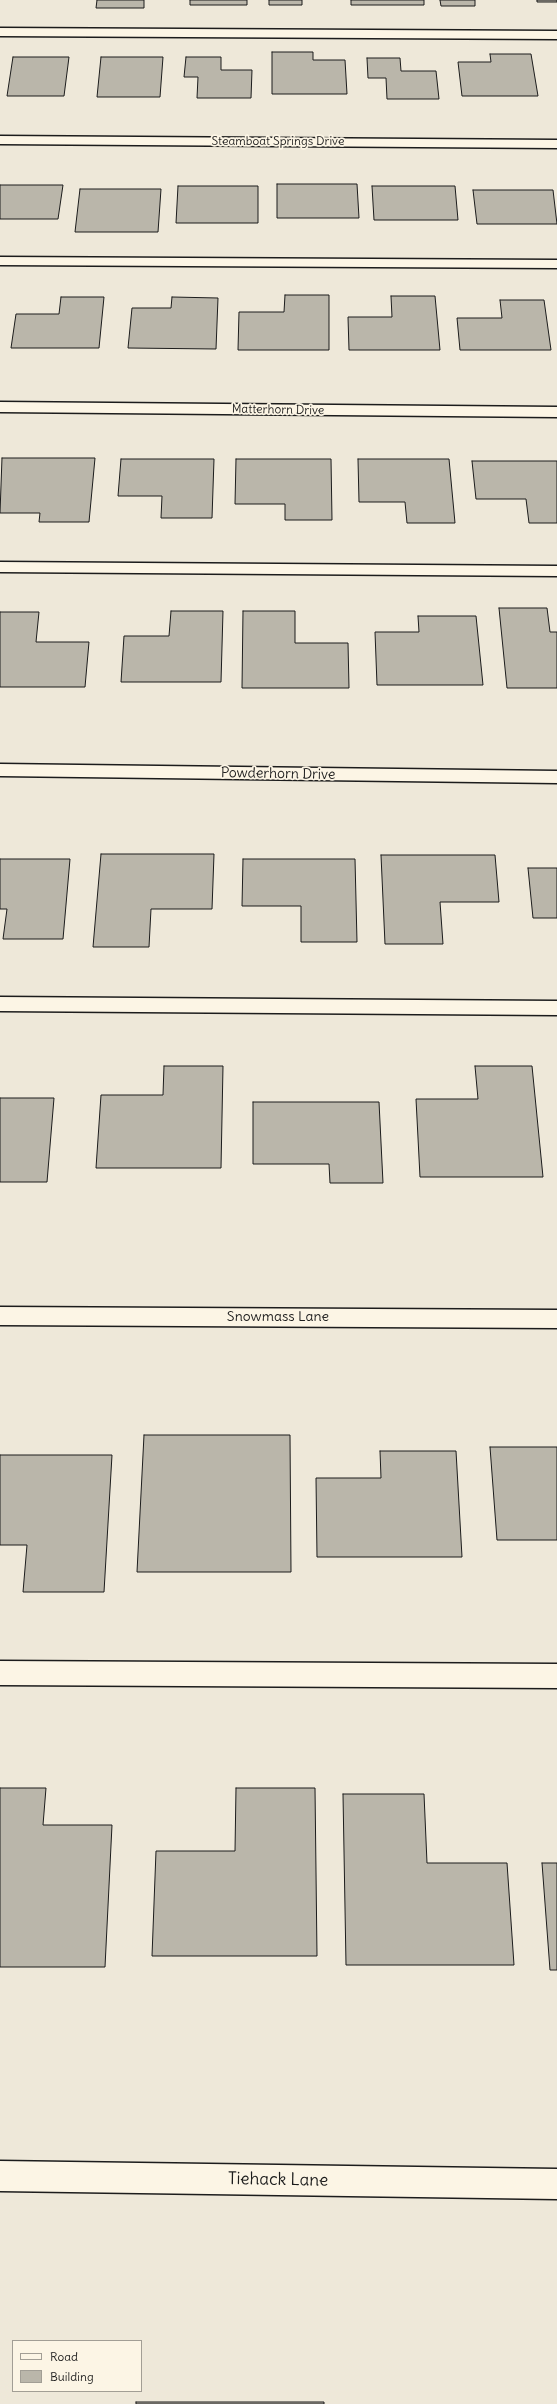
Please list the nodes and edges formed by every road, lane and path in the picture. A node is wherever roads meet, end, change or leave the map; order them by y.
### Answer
1 (0, 32) edge
2 (557, 35) edge
3 (0, 140) edge
4 (557, 144) edge
5 (0, 261) edge
6 (557, 264) edge
7 (0, 407) edge
8 (557, 412) edge
9 (0, 567) edge
10 (557, 571) edge
11 (0, 770) edge
12 (557, 777) edge
13 (0, 1004) edge
14 (557, 1008) edge
15 (0, 1316) edge
16 (557, 1319) edge
17 (0, 1673) edge
18 (557, 1676) edge
19 (0, 2176) edge
20 (557, 2184) edge

1 - 2 street
3 - 4 street, Steamboat Springs Drive
5 - 6 street
7 - 8 street, Matterhorn Drive
9 - 10 street
11 - 12 street, Powderhorn Drive
13 - 14 street
15 - 16 street, Snowmass Lane
17 - 18 street
19 - 20 street, Tiehack Lane

